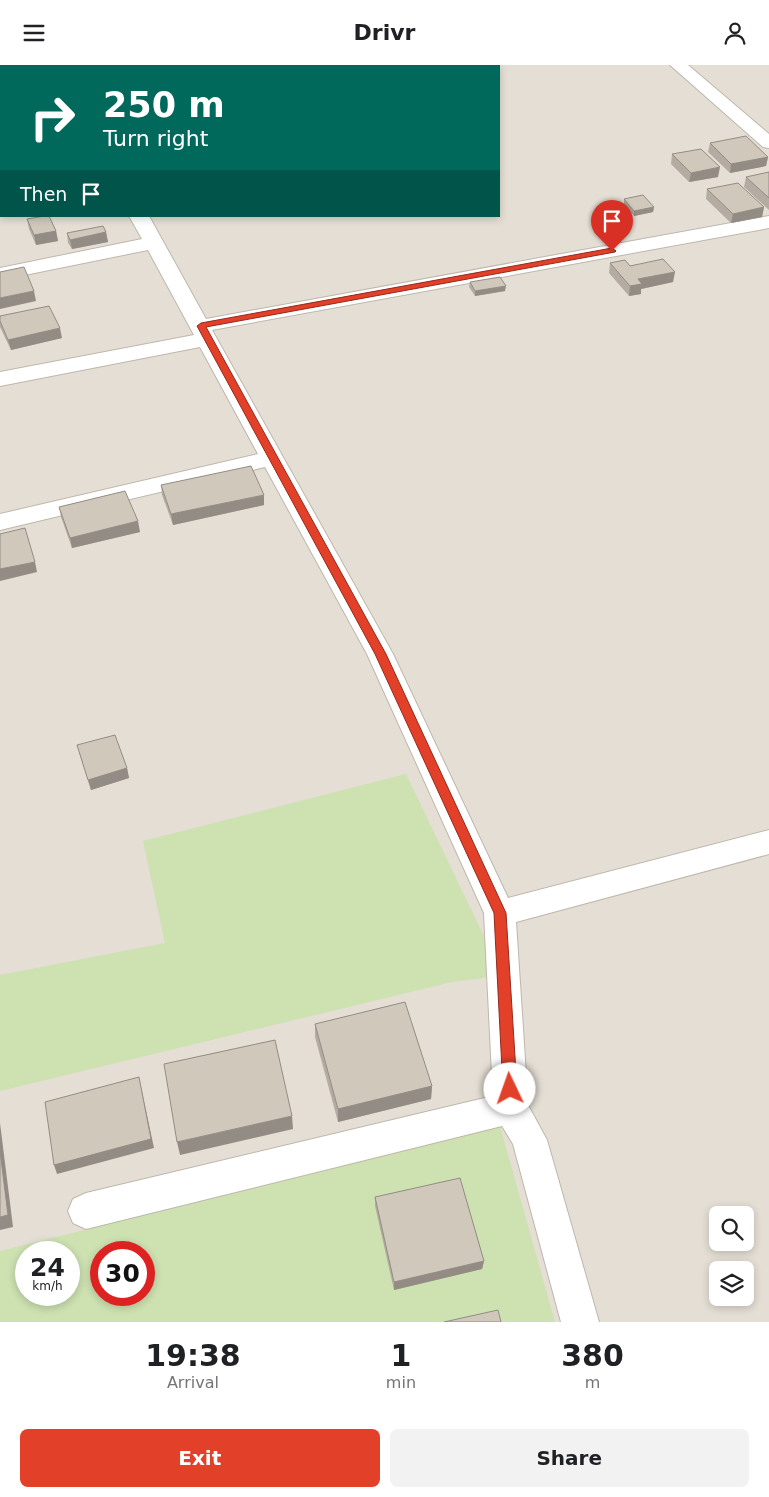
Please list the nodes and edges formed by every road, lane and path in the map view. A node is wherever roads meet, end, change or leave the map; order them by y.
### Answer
1 (678, 65) edge
2 (769, 143) edge
3 (140, 217) edge
4 (769, 222) edge
5 (154, 243) junction
6 (0, 274) edge
7 (205, 332) junction
8 (0, 379) edge
9 (273, 458) junction
10 (0, 522) edge
11 (769, 842) edge
12 (500, 913) junction
13 (511, 1108) junction
14 (86, 1211) dead end
15 (580, 1322) edge

1 - 2 street
3 - 5 street
4 - 7 street
5 - 6 street
5 - 7 street
7 - 8 street
7 - 9 street
9 - 10 street
9 - 12 street
11 - 12 street
12 - 13 street
13 - 14 street
13 - 15 street

